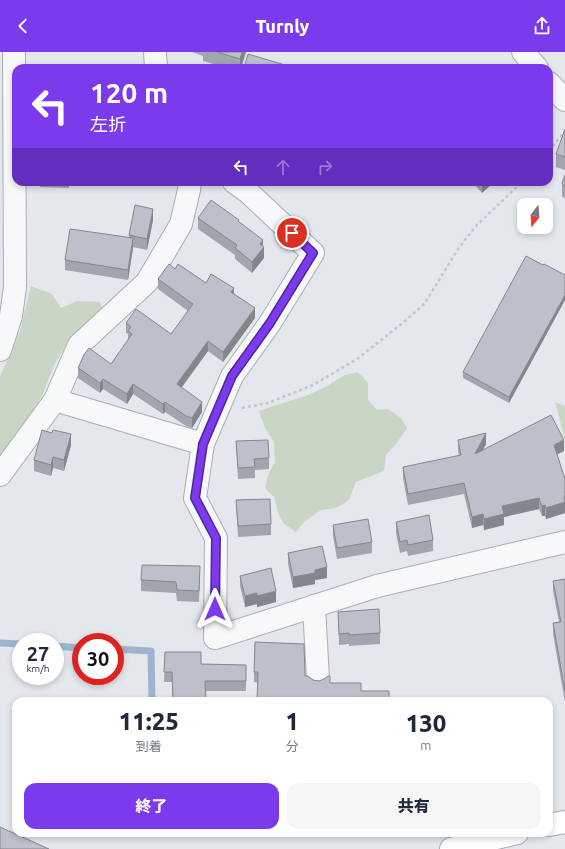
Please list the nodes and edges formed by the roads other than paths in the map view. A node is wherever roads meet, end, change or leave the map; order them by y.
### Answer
1 (14, 52) edge
2 (155, 52) edge
3 (523, 52) edge
4 (13, 64) edge
5 (156, 64) edge
6 (534, 64) edge
7 (553, 87) edge
8 (12, 90) edge
9 (565, 100) edge
10 (7, 186) edge
11 (190, 186) edge
12 (240, 186) edge
13 (0, 350) edge
14 (54, 400) junction
15 (203, 444) junction
16 (0, 475) edge
17 (565, 542) edge
18 (314, 606) junction
19 (318, 679) edge
20 (565, 822) edge
21 (553, 824) edge
22 (500, 837) edge
23 (451, 849) edge

1 - 4 street
2 - 5 street
3 - 6 street
7 - 9 street
8 - 10 street
10 - 13 street
11 - 14 street
12 - 15 street
14 - 15 street
14 - 16 street
15 - 18 street
17 - 18 street
18 - 19 street
20 - 21 main road
22 - 23 main road

